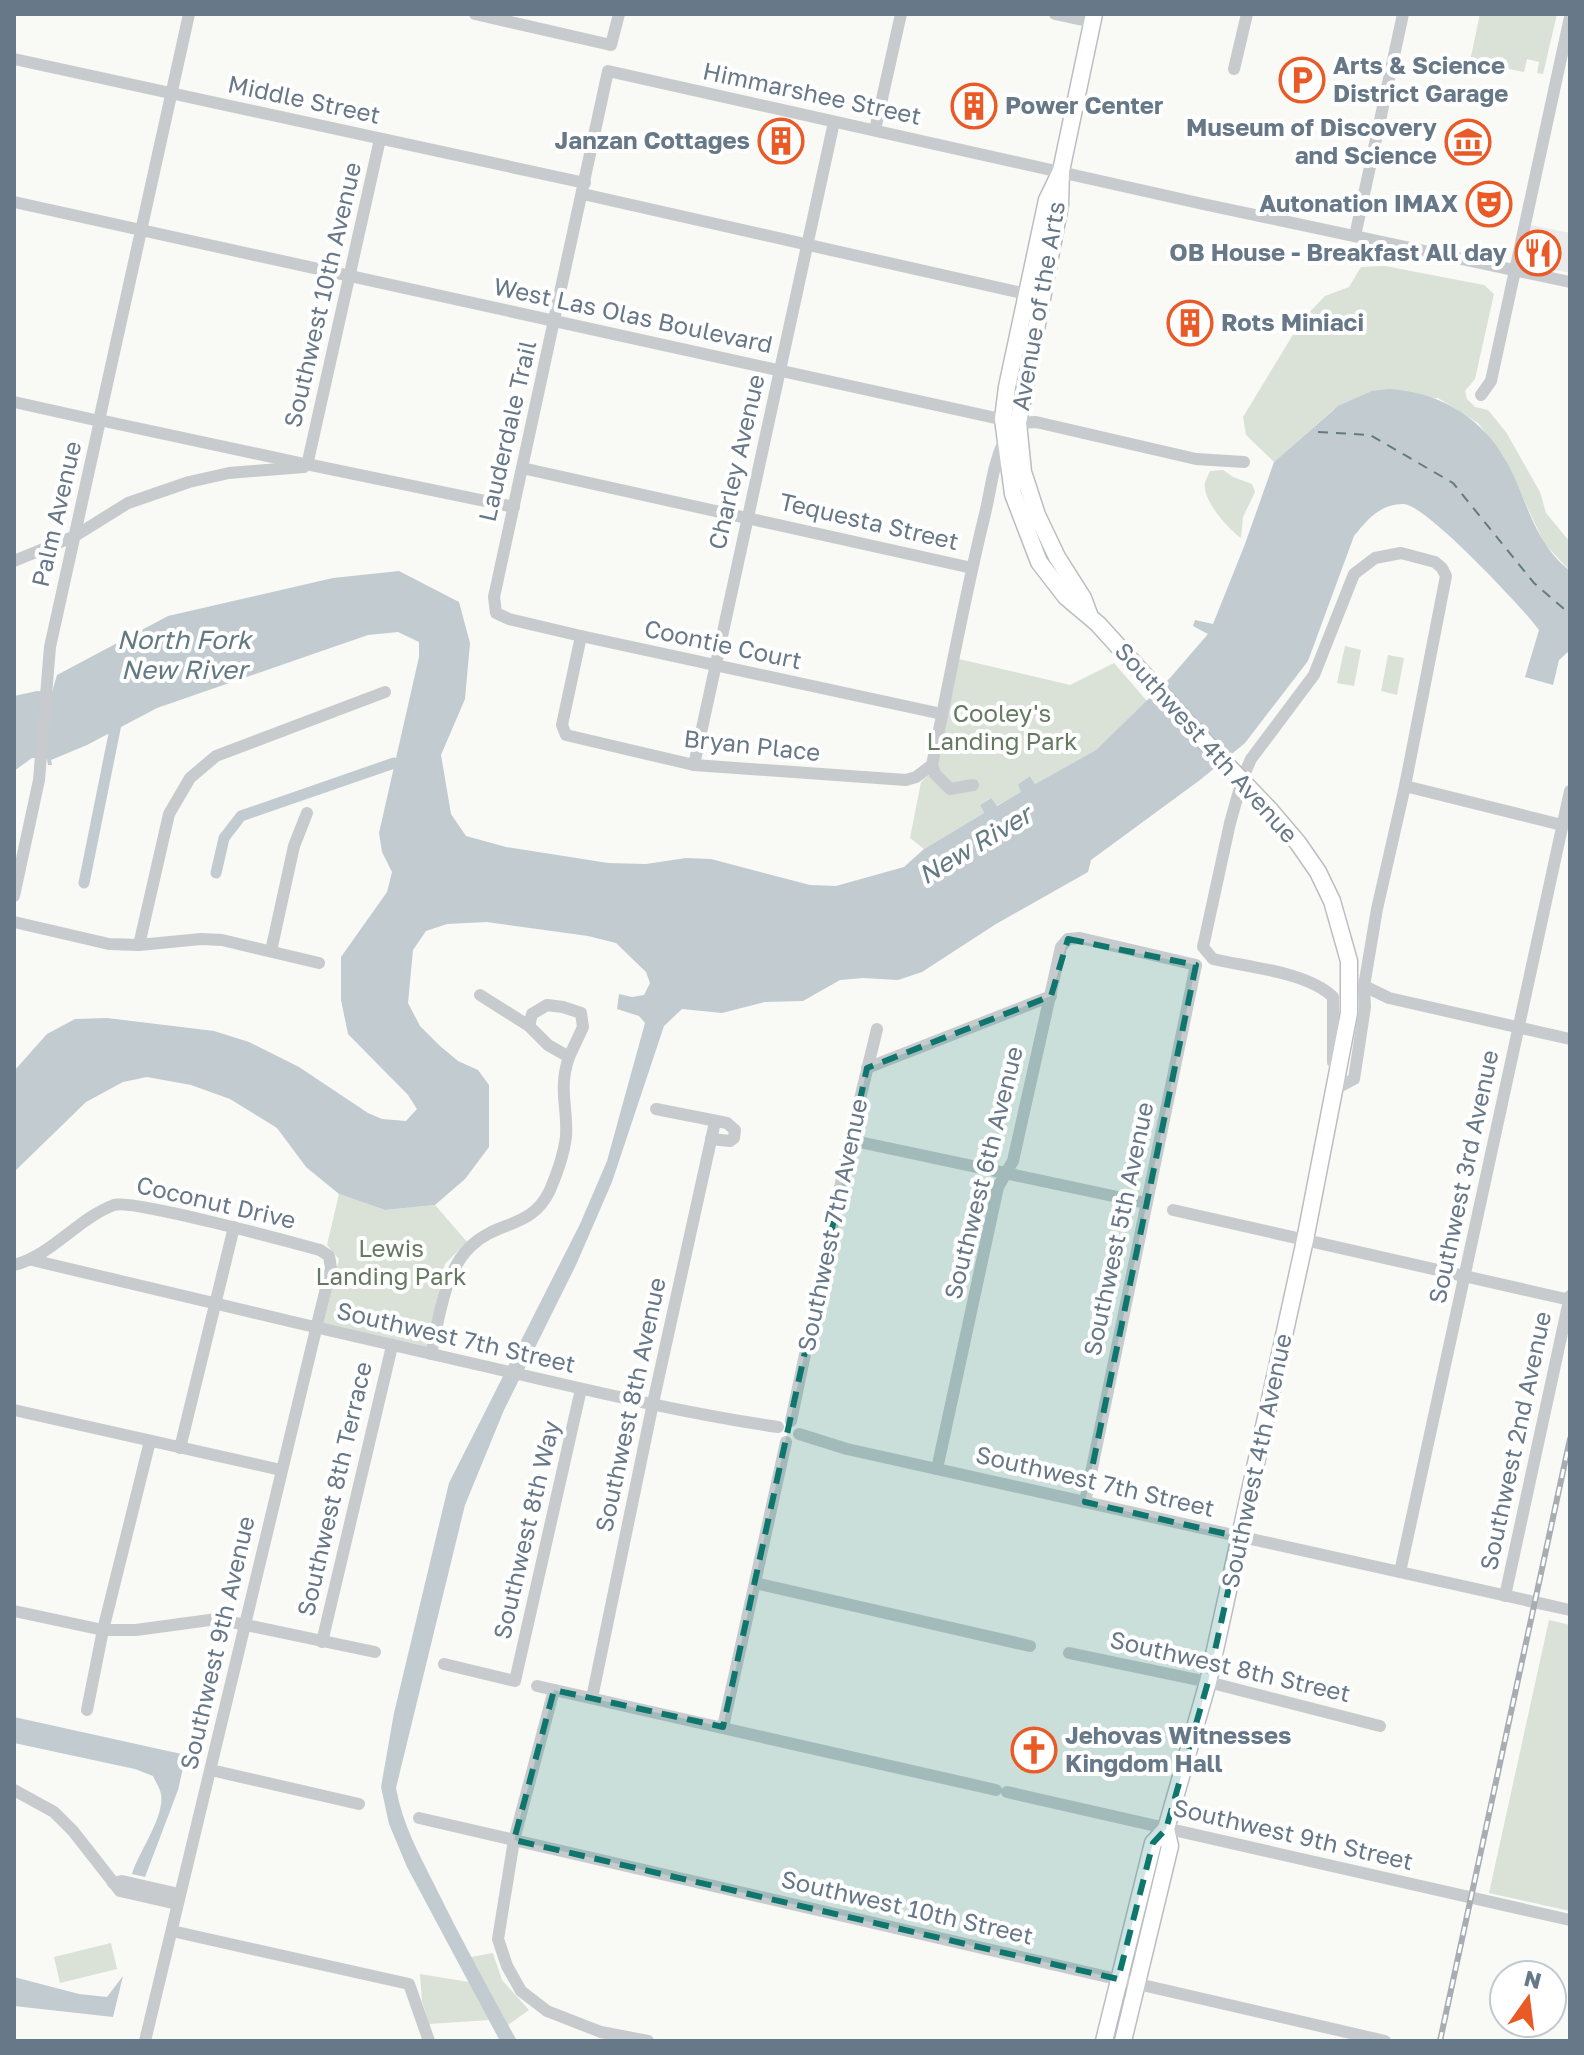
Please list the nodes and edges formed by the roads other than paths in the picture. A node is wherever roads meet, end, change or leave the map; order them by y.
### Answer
1 (189, 14) edge
2 (475, 14) edge
3 (619, 14) edge
4 (901, 14) edge
5 (1055, 14) edge
6 (1247, 14) edge
7 (1403, 14) edge
8 (504, 17) edge
9 (1570, 17) edge
10 (1093, 18) edge
11 (14, 59) edge
12 (1234, 69) dead end
13 (608, 71) joint
14 (173, 94) junction
15 (834, 122) junction
16 (875, 130) junction
17 (380, 139) junction
18 (1061, 171) junction
19 (584, 188) junction
20 (14, 202) edge
21 (142, 232) junction
22 (1355, 236) junction
23 (808, 246) junction
24 (1514, 270) junction
25 (350, 278) junction
26 (1570, 282) edge
27 (1026, 294) junction
28 (555, 321) junction
29 (780, 370) junction
30 (1481, 395) dead end
31 (14, 402) edge
32 (100, 420) junction
33 (1010, 421) junction
34 (1004, 441) junction
35 (1244, 462) dead end
36 (306, 464) junction
37 (522, 468) junction
38 (514, 507) junction
39 (747, 517) junction
40 (75, 536) junction
41 (14, 561) edge
42 (972, 568) junction
43 (496, 613) joint
44 (1094, 621) junction
45 (581, 636) junction
46 (715, 666) junction
47 (385, 692) dead end
48 (942, 714) junction
49 (694, 765) junction
50 (932, 765) junction
51 (973, 785) dead end
52 (1405, 786) junction
53 (1570, 791) edge
54 (307, 813) dead end
55 (1562, 825) junction
56 (14, 896) edge
57 (14, 922) edge
58 (1068, 939) joint
59 (139, 945) junction
60 (271, 951) junction
61 (319, 963) dead end
62 (1364, 986) junction
63 (480, 995) dead end
64 (1051, 996) junction
65 (1389, 998) junction
66 (1365, 1007) junction
67 (529, 1026) junction
68 (1519, 1028) junction
69 (877, 1029) dead end
70 (1570, 1039) edge
71 (569, 1057) junction
72 (867, 1068) junction
73 (1339, 1069) junction
74 (1335, 1089) junction
75 (656, 1109) dead end
76 (715, 1122) junction
77 (711, 1139) junction
78 (850, 1140) junction
79 (1006, 1173) junction
80 (1146, 1203) junction
81 (1173, 1210) dead end
82 (234, 1227) junction
83 (1305, 1240) junction
84 (329, 1256) joint
85 (32, 1260) junction
86 (14, 1265) edge
87 (1466, 1277) junction
88 (1570, 1298) edge
89 (213, 1304) junction
90 (316, 1329) junction
91 (392, 1346) junction
92 (431, 1354) junction
93 (581, 1389) junction
94 (653, 1403) junction
95 (14, 1412) edge
96 (791, 1421) junction
97 (778, 1427) junction
98 (799, 1434) junction
99 (150, 1441) junction
100 (786, 1442) junction
101 (180, 1448) junction
102 (937, 1469) junction
103 (281, 1470) junction
104 (1085, 1502) junction
105 (1240, 1537) junction
106 (1400, 1572) junction
107 (755, 1583) junction
108 (1505, 1596) junction
109 (1570, 1610) edge
110 (14, 1611) edge
111 (246, 1624) junction
112 (103, 1630) junction
113 (322, 1642) junction
114 (1030, 1646) dead end
115 (375, 1652) dead end
116 (1069, 1653) dead end
117 (444, 1664) dead end
118 (1208, 1682) junction
119 (537, 1686) dead end
120 (554, 1690) junction
121 (592, 1698) junction
122 (87, 1710) dead end
123 (1380, 1726) dead end
124 (723, 1727) junction
125 (211, 1770) junction
126 (14, 1790) edge
127 (359, 1804) dead end
128 (419, 1818) dead end
129 (1166, 1829) junction
130 (514, 1840) junction
131 (178, 1899) junction
132 (1570, 1920) edge
133 (172, 1931) junction
134 (1118, 1979) junction
135 (1136, 1983) junction
136 (583, 2025) junction
137 (603, 2036) edge
138 (145, 2041) edge
139 (429, 2041) edge
140 (590, 2041) edge
141 (648, 2041) edge
142 (1104, 2041) edge
143 (1123, 2041) edge
144 (1385, 2041) edge

1 - 14 street, Palm Avenue
2 - 8 street
3 - 8 street
4 - 16 street
5 - 10 street
6 - 12 street
7 - 22 street
9 - 24 street
10 - 18 main road, Avenue of the Arts
11 - 14 street, Middle Street
13 - 15 street, Himmarshee Street
13 - 19 street, Lauderdale Trail
14 - 17 street, Middle Street
14 - 21 street, Palm Avenue
15 - 16 street, Himmarshee Street
15 - 23 street, Charley Avenue
16 - 18 street, Himmarshee Street
17 - 19 street, Middle Street
17 - 25 street, Southwest 10th Avenue
18 - 22 street, Himmarshee Street
18 - 27 main road, Avenue of the Arts
18 - 33 main road, Avenue of the Arts
19 - 23 street, Middle Street
19 - 28 street, Lauderdale Trail
20 - 21 street, West Las Olas Boulevard
21 - 25 street, West Las Olas Boulevard
21 - 32 street, Palm Avenue
22 - 24 street, Himmarshee Street
23 - 27 street, Middle Street
23 - 29 street, Charley Avenue
24 - 26 street, Himmarshee Street
24 - 30 street
25 - 28 street, West Las Olas Boulevard
25 - 36 street, Southwest 10th Avenue
27 - 33 main road, Avenue of the Arts
28 - 29 street, West Las Olas Boulevard
28 - 37 street, Lauderdale Trail
29 - 33 street, West Las Olas Boulevard
29 - 39 street, Charley Avenue
31 - 32 street
32 - 36 street
32 - 40 street, Palm Avenue
33 - 34 main road, Southwest 4th Avenue
33 - 35 street, West Las Olas Boulevard
33 - 44 main road, Avenue of the Arts
34 - 42 street
34 - 44 main road, Southwest 4th Avenue
36 - 38 street
36 - 40 street
37 - 38 street, Lauderdale Trail
37 - 39 street, Tequesta Street
38 - 43 street, Lauderdale Trail
39 - 42 street, Tequesta Street
39 - 46 street, Charley Avenue
40 - 41 street
40 - 56 street, Palm Avenue
42 - 48 street
43 - 45 street, Coontie Court
44 - 73 main road, Southwest 4th Avenue, bridge
45 - 46 street, Coontie Court
45 - 49 street, Bryan Place
46 - 48 street, Coontie Court
46 - 49 street, Charley Avenue
47 - 59 street
48 - 50 street
49 - 50 street, Bryan Place
50 - 51 street
52 - 55 street
52 - 62 street, Southwest 4th Avenue
52 - 73 street, Southwest 4th Avenue
53 - 55 street, Southwest 3rd Avenue
54 - 60 street
55 - 68 street, Southwest 3rd Avenue
57 - 59 street
58 - 64 street, Southwest 6th Avenue
58 - 80 street, Southwest 5th Avenue
59 - 60 street
60 - 61 street
62 - 65 street
62 - 66 street, Southwest 4th Avenue
63 - 67 street
64 - 72 street
64 - 79 street, Southwest 6th Avenue
65 - 66 street
65 - 68 street
66 - 74 street, Southwest 4th Avenue
67 - 71 street
67 - 71 street
68 - 70 street
68 - 87 street, Southwest 3rd Avenue
69 - 72 street, Southwest 7th Avenue
71 - 92 street
72 - 78 street, Southwest 7th Avenue
73 - 74 main road, Southwest 4th Avenue
74 - 83 main road, Southwest 4th Avenue
75 - 76 street
76 - 77 street, Southwest 8th Avenue
76 - 77 street
77 - 94 street, Southwest 8th Avenue
78 - 79 street
78 - 96 street, Southwest 7th Avenue
79 - 80 street
79 - 102 street, Southwest 6th Avenue
80 - 104 street, Southwest 5th Avenue
81 - 83 street
82 - 84 street, Coconut Drive
82 - 85 street, Coconut Drive
82 - 89 street
83 - 87 street
83 - 105 main road, Southwest 4th Avenue
84 - 90 street, Southwest 9th Avenue
85 - 86 street, Coconut Drive
85 - 89 street, Southwest 7th Street
87 - 88 street
87 - 106 street, Southwest 3rd Avenue
88 - 108 street, Southwest 2nd Avenue
89 - 90 street, Southwest 7th Street
89 - 101 street
90 - 91 street, Southwest 7th Street
90 - 103 street, Southwest 9th Avenue
91 - 92 street, Southwest 7th Street
91 - 113 street, Southwest 8th Terrace
92 - 93 street, Southwest 7th Street
93 - 94 street, Southwest 7th Street
93 - 117 street, Southwest 8th Way
94 - 97 street, Southwest 7th Street
94 - 121 street, Southwest 8th Avenue
95 - 99 street
96 - 97 street
96 - 98 street
97 - 100 street
98 - 100 street
98 - 102 street, Southwest 7th Street
99 - 101 street
99 - 112 street
100 - 107 street
101 - 103 street
102 - 104 street, Southwest 7th Street
103 - 111 street, Southwest 9th Avenue
104 - 105 street, Southwest 7th Street
105 - 106 street, Southwest 7th Street
105 - 118 main road, Southwest 4th Avenue
106 - 108 street, Southwest 7th Street
107 - 114 street
107 - 124 street
108 - 109 street, Southwest 7th Street
110 - 112 street
111 - 112 street
111 - 113 street
111 - 125 street, Southwest 9th Avenue
112 - 122 street
113 - 115 street
116 - 118 street, Southwest 8th Street
118 - 123 street, Southwest 8th Street
118 - 129 main road, Southwest 4th Avenue
119 - 120 street, Southwest 9th Street
120 - 121 street, Southwest 9th Street
120 - 130 street
121 - 124 street, Southwest 9th Street
124 - 129 street, Southwest 9th Street
125 - 127 street
125 - 131 street, Southwest 9th Avenue
126 - 131 street
128 - 130 street, Southwest 10th Street
129 - 132 street, Southwest 9th Street
129 - 134 main road, Southwest 4th Avenue
129 - 135 main road, Southwest 4th Avenue
130 - 134 street, Southwest 10th Street
130 - 136 street
131 - 133 street, Southwest 9th Avenue
133 - 138 street, Southwest 9th Avenue
133 - 139 street
134 - 135 street, Southwest 10th Street
134 - 142 main road, Southwest 4th Avenue
135 - 143 main road, Southwest 4th Avenue
135 - 144 street, Southwest 10th Street
136 - 137 street
136 - 140 street
137 - 141 street

